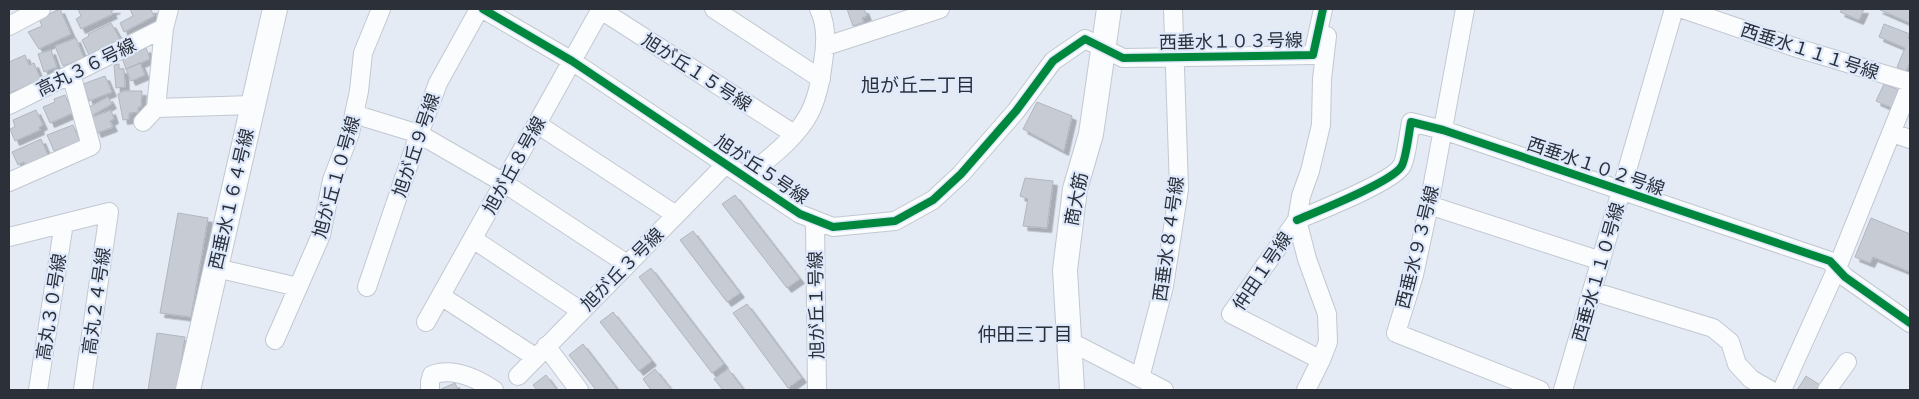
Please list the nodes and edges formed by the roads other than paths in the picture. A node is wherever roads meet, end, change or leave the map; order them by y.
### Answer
1 (41, 9) edge
2 (169, 9) edge
3 (275, 9) edge
4 (382, 9) edge
5 (479, 9) edge
6 (483, 9) edge
7 (601, 9) edge
8 (714, 9) edge
9 (819, 9) edge
10 (940, 9) edge
11 (1109, 9) edge
12 (1173, 9) edge
13 (1323, 9) edge
14 (1332, 9) edge
15 (1466, 9) edge
16 (1674, 9) edge
17 (1683, 9) edge
18 (9, 26) edge
19 (164, 28) junction
20 (826, 46) junction
21 (1104, 48) junction
22 (1174, 57) junction
23 (572, 61) junction
24 (71, 74) junction
25 (821, 79) junction
26 (1910, 82) edge
27 (1908, 96) edge
28 (9, 105) edge
29 (253, 105) junction
30 (156, 108) junction
31 (354, 114) junction
32 (142, 122) dead end
33 (537, 124) junction
34 (1443, 130) junction
35 (1892, 133) junction
36 (418, 134) junction
37 (794, 134) junction
38 (1910, 138) edge
39 (727, 163) junction
40 (746, 178) junction
41 (9, 182) edge
42 (504, 183) junction
43 (1622, 191) junction
44 (1429, 205) junction
45 (676, 215) junction
46 (814, 220) junction
47 (1297, 220) junction
48 (64, 223) junction
49 (9, 237) edge
50 (473, 239) junction
51 (1601, 261) junction
52 (627, 264) junction
53 (216, 268) junction
54 (1836, 268) junction
55 (298, 287) junction
56 (367, 288) dead end
57 (1592, 291) junction
58 (441, 296) junction
59 (582, 310) junction
60 (426, 322) dead end
61 (1910, 323) edge
62 (275, 340) dead end
63 (1069, 341) junction
64 (541, 352) junction
65 (1321, 360) junction
66 (1847, 362) dead end
67 (518, 376) dead end
68 (1140, 378) junction
69 (38, 390) edge
70 (84, 390) edge
71 (188, 390) edge
72 (430, 390) edge
73 (494, 390) edge
74 (580, 390) edge
75 (817, 390) edge
76 (1072, 390) edge
77 (1164, 390) edge
78 (1306, 390) edge
79 (1540, 390) edge
80 (1563, 390) edge
81 (1770, 390) edge
82 (1782, 390) edge
83 (1827, 390) edge

1 - 18 street
2 - 19 street
3 - 29 street, 西垂水１６４号線
4 - 31 street, 旭が丘１０号線
5 - 36 street, 旭が丘９号線
6 - 23 street, 旭が丘５号線
7 - 23 street, 旭が丘８号線
7 - 37 street, 旭が丘１５号線
8 - 25 street
9 - 20 street
10 - 20 street
11 - 21 street, 商大筋
12 - 22 street, 西垂水８４号線
13 - 22 street, 西垂水１０３号線
14 - 47 street
15 - 34 street, 西垂水９３号線
16 - 43 street, 西垂水１１０号線
17 - 26 street, 西垂水１１１号線
19 - 24 street, 高丸３６号線
19 - 30 street
20 - 25 street
21 - 22 street, 西垂水１０３号線
21 - 46 street, 旭が丘５号線
21 - 63 street, 商大筋
22 - 68 street, 西垂水８４号線
23 - 33 street, 旭が丘８号線
23 - 39 street, 旭が丘５号線
24 - 28 street, 高丸３６号線
24 - 41 street
25 - 37 street
27 - 35 street
29 - 30 street
29 - 53 street, 西垂水１６４号線
30 - 32 street
31 - 36 street
31 - 55 street, 旭が丘１０号線
33 - 42 street, 旭が丘８号線
33 - 45 street
34 - 43 street, 西垂水１０２号線
34 - 44 street, 西垂水９３号線
34 - 47 street, 西垂水１０２号線
35 - 38 street
35 - 54 street
36 - 42 street
36 - 56 street, 旭が丘９号線
37 - 40 street
39 - 40 street, 旭が丘５号線
39 - 45 street, 旭が丘３号線
40 - 46 street, 旭が丘５号線
42 - 50 street, 旭が丘８号線
42 - 52 street
43 - 51 street, 西垂水１１０号線
43 - 54 street, 西垂水１０２号線
44 - 51 street
44 - 79 street, 西垂水９３号線
45 - 52 street, 旭が丘３号線
46 - 75 street, 旭が丘１号線
47 - 65 street
47 - 65 street, 仲田１号線
48 - 49 street
48 - 69 street, 高丸３０号線
48 - 70 street, 高丸２４号線
50 - 58 street, 旭が丘８号線
50 - 59 street
51 - 57 street, 西垂水１１０号線
52 - 59 street, 旭が丘３号線
53 - 55 street
53 - 71 street, 西垂水１６４号線
54 - 61 street, 西垂水１０２号線
54 - 82 street
55 - 62 street, 旭が丘１０号線
57 - 80 street, 西垂水１１０号線
57 - 81 street
58 - 60 street, 旭が丘８号線
58 - 64 street
59 - 64 street, 旭が丘３号線
63 - 68 street
63 - 76 street, 商大筋
64 - 67 street, 旭が丘３号線
64 - 74 street
65 - 78 street
66 - 83 street
68 - 77 street
72 - 73 street

